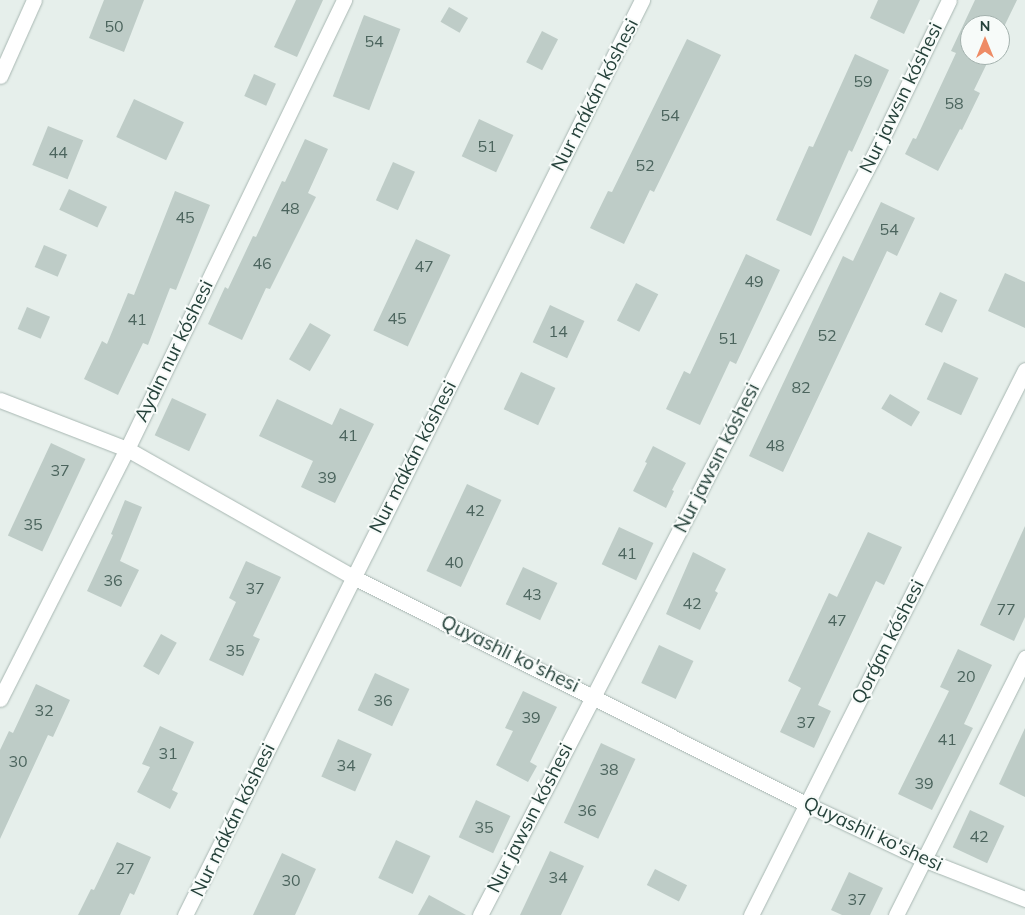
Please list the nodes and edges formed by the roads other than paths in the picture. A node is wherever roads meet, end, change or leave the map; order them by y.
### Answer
1 (34, 0) edge
2 (344, 0) edge
3 (642, 0) edge
4 (949, 0) edge
5 (0, 76) edge
6 (1025, 370) edge
7 (0, 400) edge
8 (127, 449) junction
9 (353, 577) junction
10 (1025, 658) edge
11 (594, 695) junction
12 (0, 699) edge
13 (806, 804) junction
14 (923, 858) junction
15 (1025, 899) edge
16 (185, 915) edge
17 (480, 915) edge
18 (751, 915) edge
19 (896, 915) edge

1 - 5 street
2 - 8 street, Aydın nur kóshesi
3 - 9 street, Nur mákán kóshesi
4 - 11 street, Nur jawsın kóshesi
6 - 13 street, Qorǵan kóshesi
7 - 8 street, Quyashli ko'shesi
8 - 9 street, Quyashli ko'shesi
8 - 12 street, Aydın nur kóshesi
9 - 11 street, Quyashli ko'shesi
9 - 16 street, Nur mákán kóshesi
10 - 14 street
11 - 13 street, Quyashli ko'shesi
11 - 17 street, Nur jawsın kóshesi
13 - 14 street, Quyashli ko'shesi
13 - 18 street, Qorǵan kóshesi
14 - 15 street, Quyashli ko'shesi
14 - 19 street

